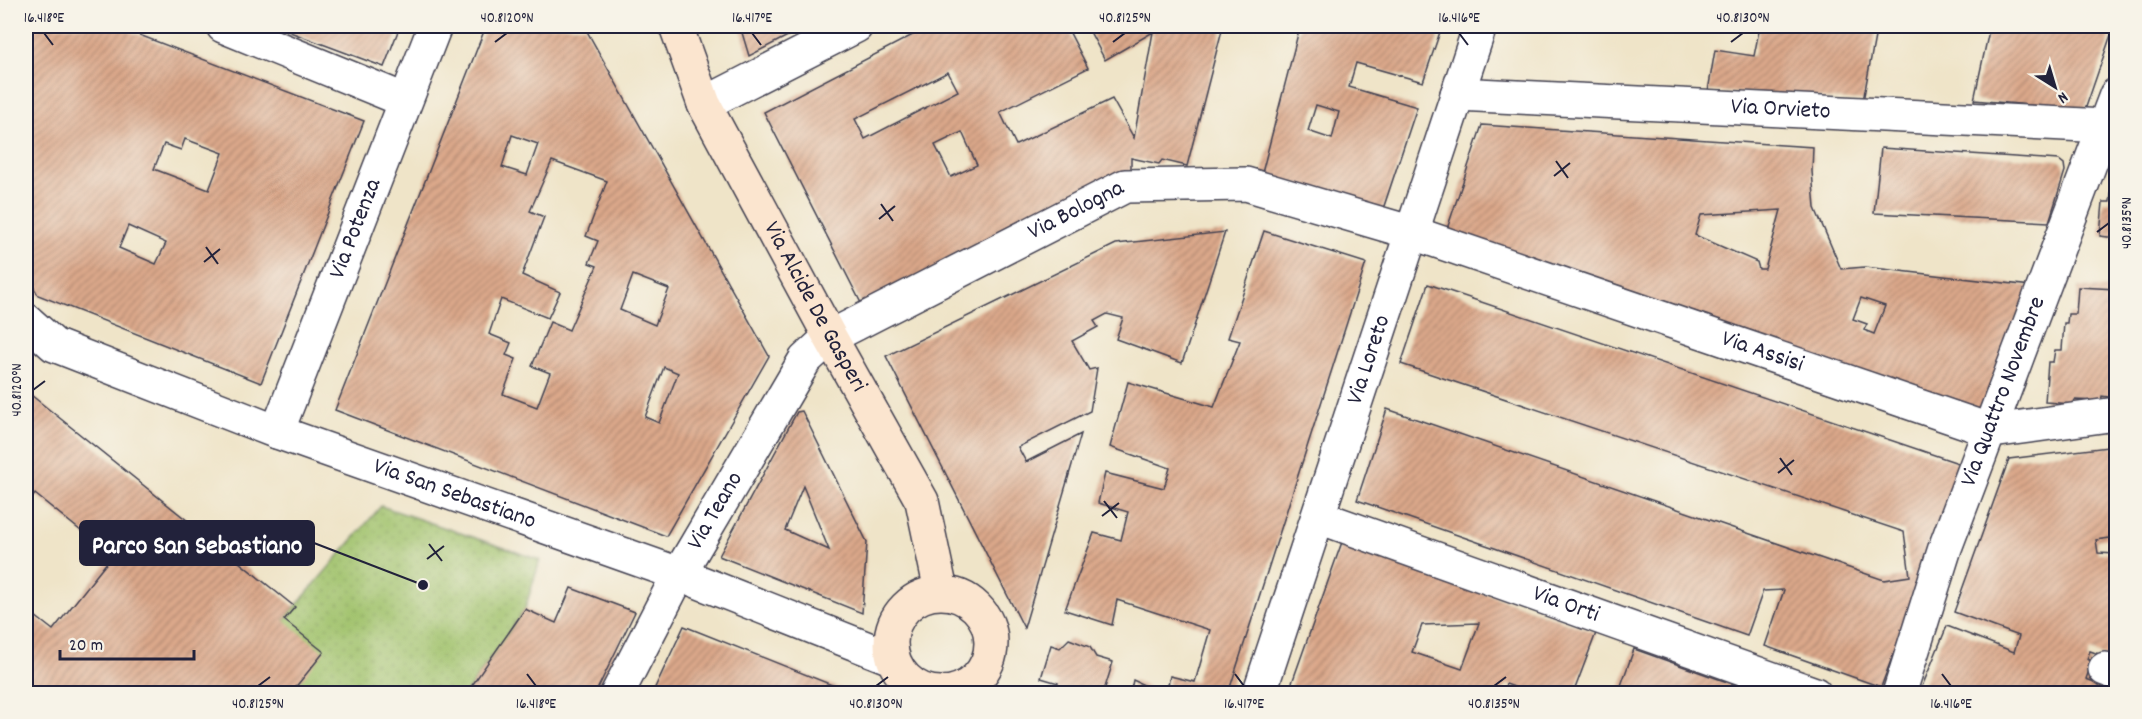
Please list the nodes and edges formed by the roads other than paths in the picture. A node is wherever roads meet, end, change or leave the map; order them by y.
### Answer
1 (223, 26) edge
2 (435, 26) edge
3 (676, 26) edge
4 (856, 26) edge
5 (1480, 26) edge
6 (1457, 94) junction
7 (2116, 95) edge
8 (404, 100) junction
9 (704, 104) junction
10 (2105, 126) junction
11 (1413, 233) junction
12 (26, 320) edge
13 (830, 337) junction
14 (2116, 414) edge
15 (1992, 431) junction
16 (277, 432) junction
17 (1319, 517) junction
18 (679, 574) junction
19 (941, 591) junction
20 (891, 658) junction
21 (986, 686) edge
22 (617, 693) edge
23 (931, 693) edge
24 (1259, 693) edge
25 (1815, 693) edge
26 (1899, 693) edge

1 - 8 street
2 - 8 street, Via Potenza
3 - 9 main road, Via Alcide De Gasperi
4 - 9 street
5 - 6 street, Via Loreto
6 - 10 street, Via Orvieto
6 - 11 street, Via Loreto
7 - 10 street, Via Quattro Novembre
8 - 16 street, Via Potenza
9 - 13 main road, Via Alcide De Gasperi
10 - 15 street, Via Quattro Novembre
11 - 13 street, Via Bologna
11 - 15 street, Via Assisi
11 - 17 street, Via Loreto
12 - 16 street, Via San Sebastiano
13 - 18 street, Via Teano
13 - 19 main road, Via Alcide De Gasperi
14 - 15 street, Via Assisi
15 - 26 street, Via Quattro Novembre
16 - 18 street, Via San Sebastiano
17 - 24 street, Via Loreto
17 - 25 street, Via Orti
18 - 20 street, Via San Sebastiano
18 - 22 street, Via Teano
19 - 20 main road
19 - 21 main road
20 - 23 main road
21 - 23 main road

